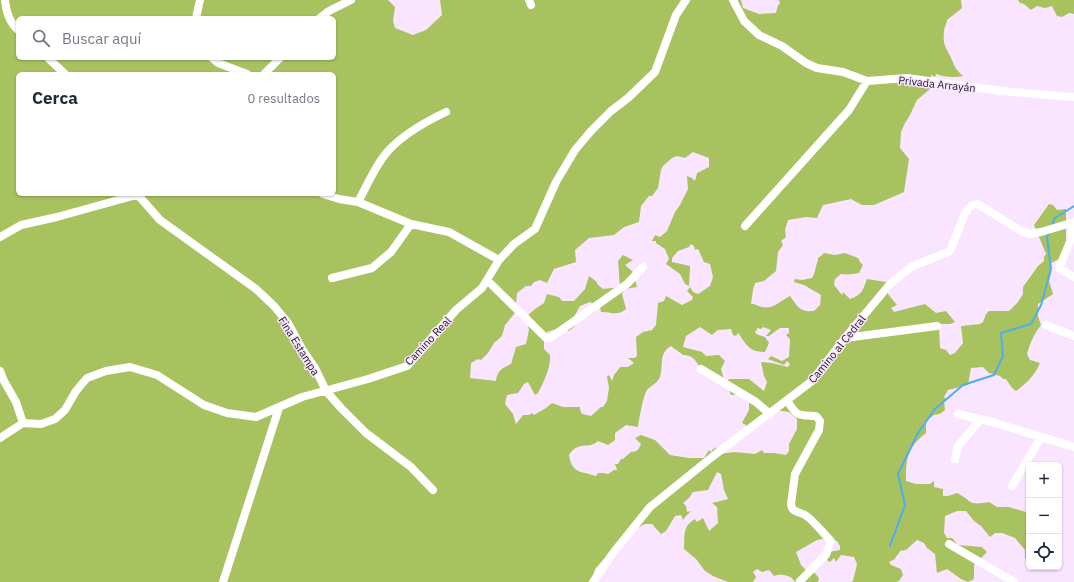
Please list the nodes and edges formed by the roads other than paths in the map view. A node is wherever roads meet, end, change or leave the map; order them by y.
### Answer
1 (5, 0) edge
2 (200, 0) edge
3 (351, 0) edge
4 (686, 0) edge
5 (733, 0) edge
6 (196, 16) edge
7 (323, 16) edge
8 (16, 28) edge
9 (50, 60) edge
10 (214, 60) edge
11 (278, 60) edge
12 (63, 72) edge
13 (242, 72) edge
14 (266, 72) edge
15 (868, 81) junction
16 (1074, 97) edge
17 (446, 112) dead end
18 (132, 196) edge
19 (141, 196) edge
20 (329, 196) edge
21 (358, 202) junction
22 (1072, 223) edge
23 (411, 224) junction
24 (745, 226) dead end
25 (1, 236) edge
26 (498, 260) junction
27 (643, 267) dead end
28 (1074, 277) edge
29 (332, 278) dead end
30 (487, 280) junction
31 (1046, 325) dead end
32 (937, 326) dead end
33 (1074, 336) edge
34 (844, 338) junction
35 (701, 369) dead end
36 (0, 371) edge
37 (326, 392) junction
38 (787, 400) junction
39 (279, 408) junction
40 (770, 414) junction
41 (958, 414) dead end
42 (981, 419) junction
43 (23, 423) junction
44 (1041, 437) junction
45 (0, 438) edge
46 (1074, 447) edge
47 (955, 459) dead end
48 (1012, 486) dead end
49 (433, 490) dead end
50 (949, 544) dead end
51 (800, 581) dead end
52 (223, 582) edge
53 (593, 582) edge
54 (1014, 582) edge

1 - 8 street
2 - 6 street
3 - 7 street
4 - 26 street, Camino Real
5 - 15 street, Privada Arrayán
9 - 12 street
10 - 13 street
11 - 14 street
15 - 16 street, Privada Arrayán
15 - 24 street
17 - 21 street
18 - 25 street
19 - 37 street, Fina Estampa
20 - 21 street
21 - 23 street
22 - 28 street
22 - 34 street, Camino al Cedral
23 - 26 street
23 - 29 street
26 - 30 street, Camino Real
27 - 30 street
30 - 37 street, Camino Real
31 - 33 street
32 - 34 street
34 - 38 street, Camino al Cedral
35 - 40 street
36 - 43 street
37 - 39 street, Camino Real
37 - 49 street, Fina Estampa
38 - 40 street, Camino al Cedral
38 - 51 street
39 - 43 street, Camino Real
39 - 52 street
40 - 53 street, Camino al Cedral
41 - 42 street
42 - 44 street
42 - 47 street
43 - 45 street
44 - 46 street
44 - 48 street
50 - 54 street

